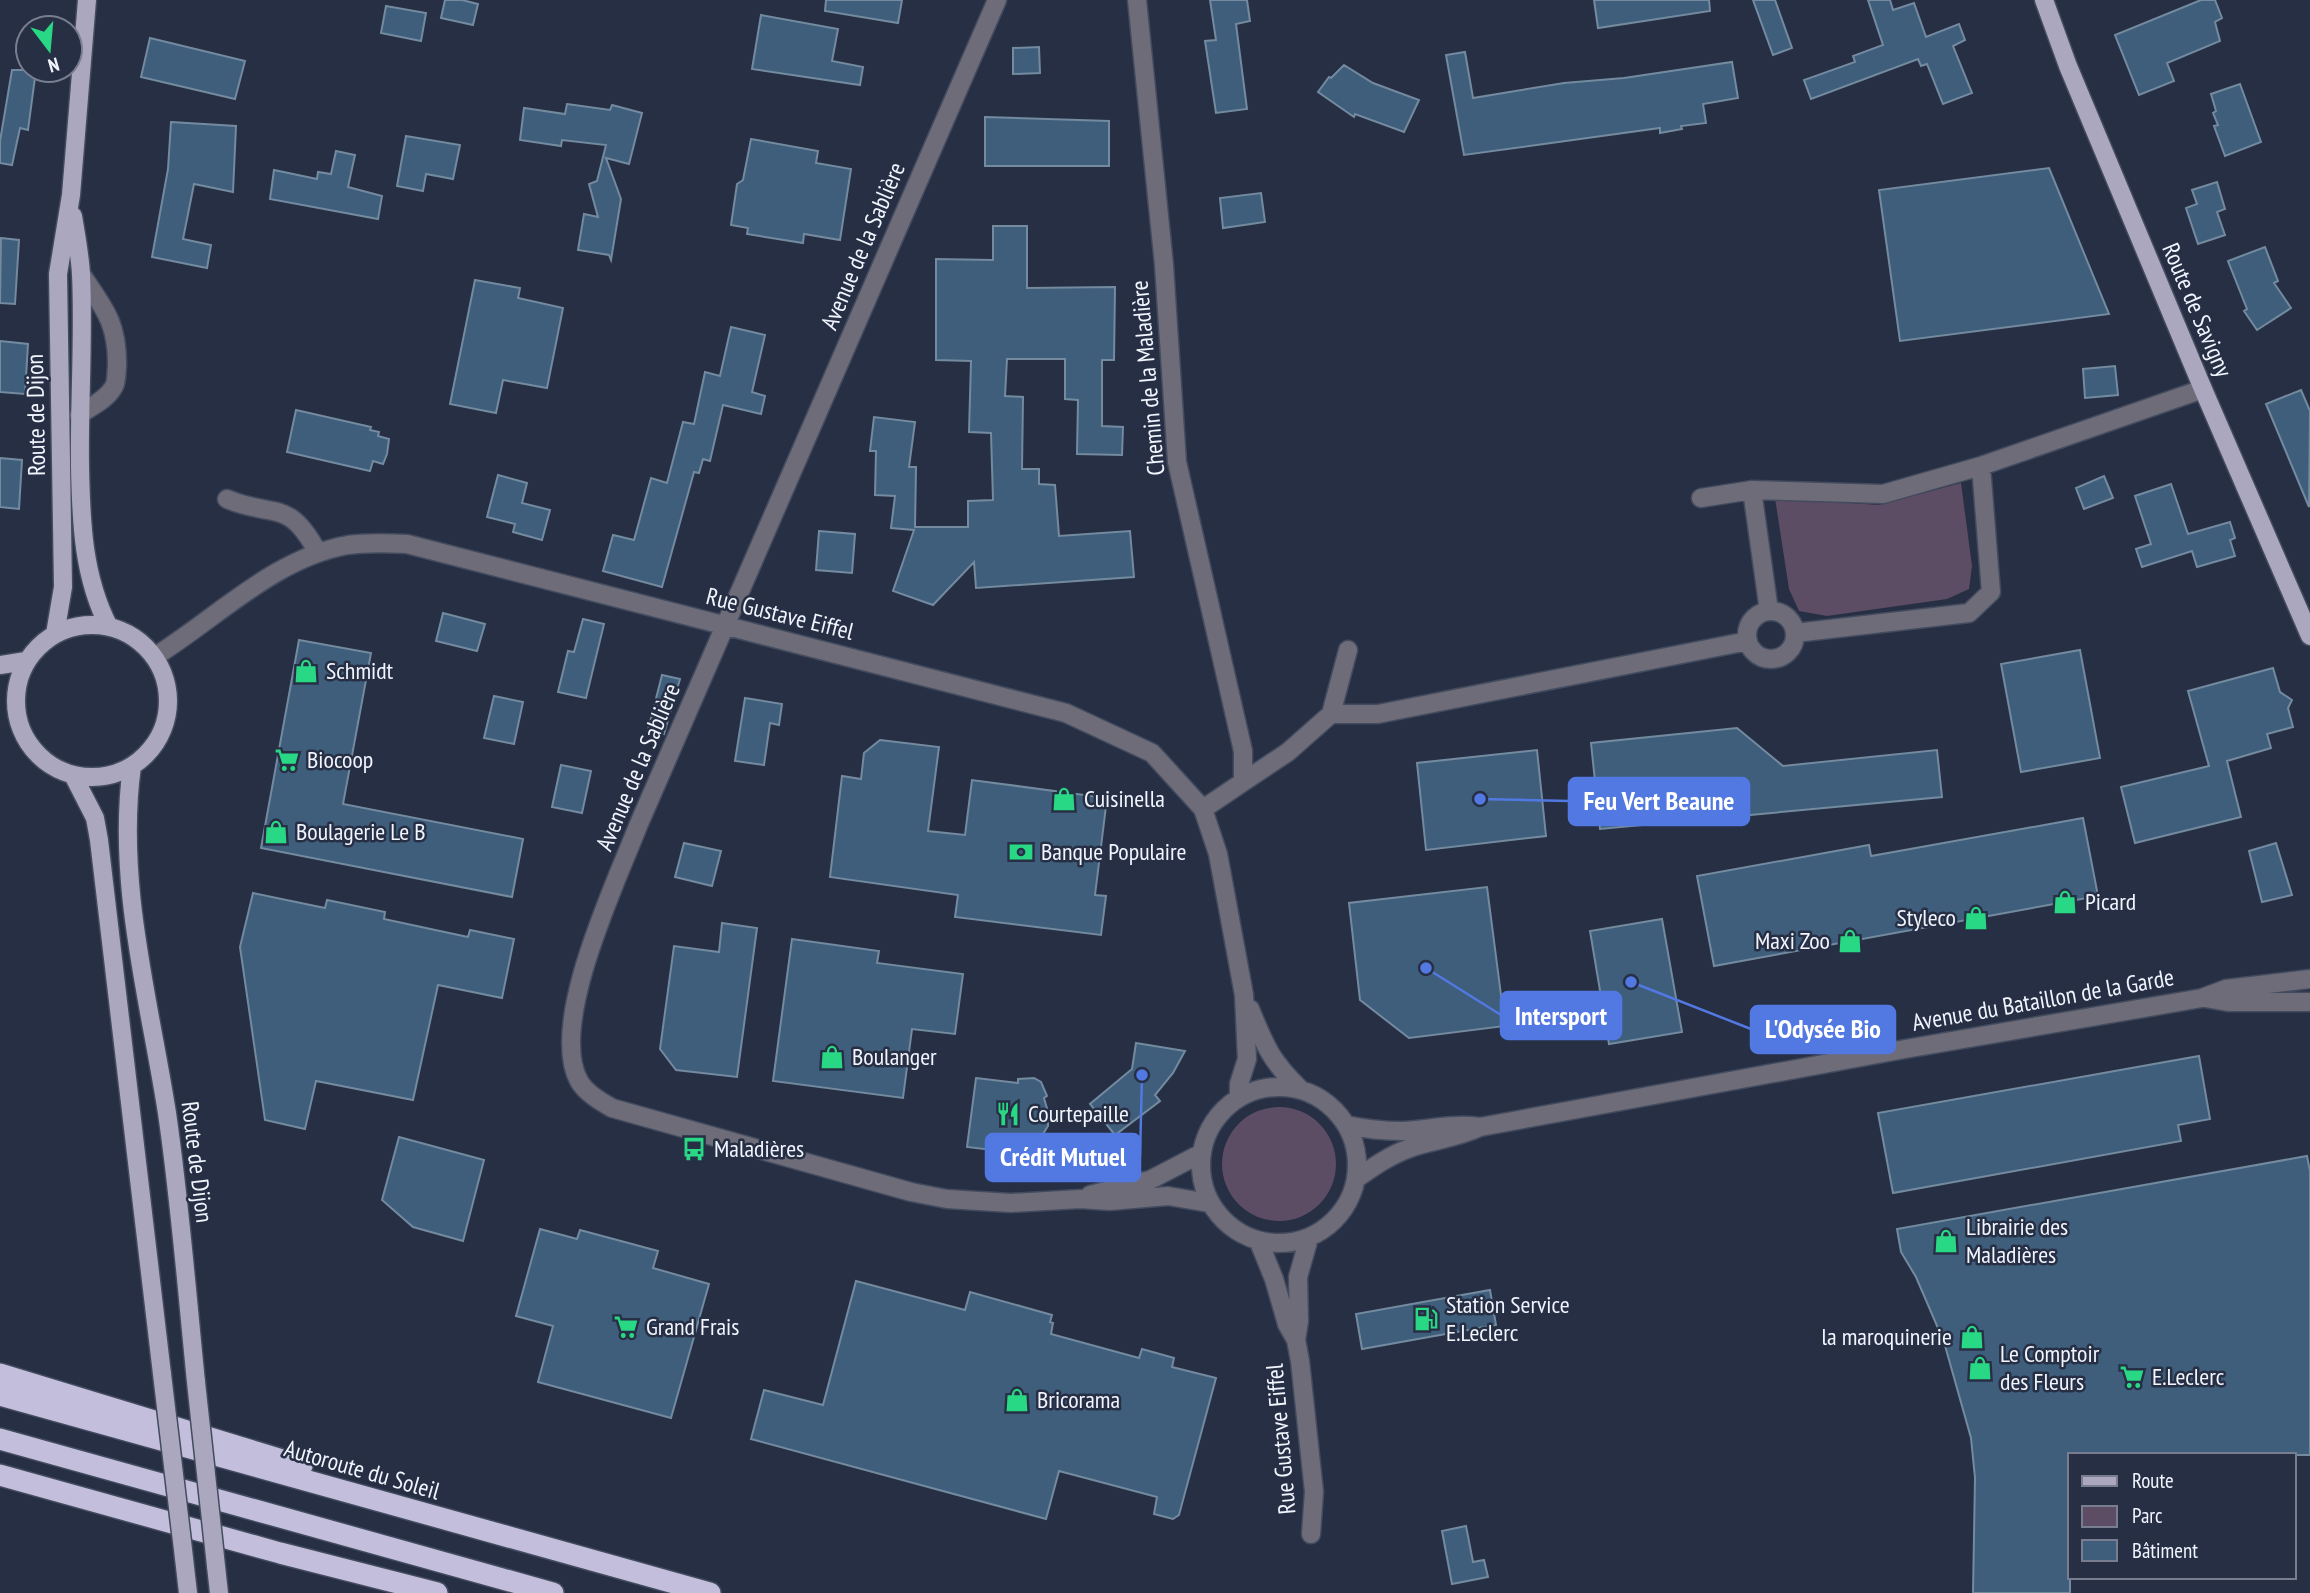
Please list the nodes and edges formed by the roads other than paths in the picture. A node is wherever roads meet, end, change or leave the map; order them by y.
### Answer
1 (88, 0) edge
2 (997, 0) edge
3 (1137, 0) edge
4 (2044, 0) edge
5 (71, 195) junction
6 (80, 274) junction
7 (2203, 389) junction
8 (79, 415) junction
9 (1981, 466) junction
10 (1752, 490) junction
11 (1701, 498) dead end
12 (227, 499) dead end
13 (318, 554) junction
14 (1769, 611) junction
15 (2308, 624) edge
16 (725, 626) junction
17 (109, 627) junction
18 (1795, 633) junction
19 (55, 634) junction
20 (1748, 641) junction
21 (1348, 650) dead end
22 (154, 657) junction
23 (26, 661) junction
24 (0, 665) edge
25 (0, 710) edge
26 (1331, 714) junction
27 (18, 722) junction
28 (132, 766) junction
29 (73, 775) junction
30 (1243, 782) junction
31 (1203, 809) junction
32 (2310, 979) edge
33 (1244, 995) junction
34 (2202, 998) junction
35 (2310, 1002) edge
36 (1301, 1090) junction
37 (1239, 1097) junction
38 (1346, 1125) junction
39 (1479, 1127) junction
40 (1200, 1154) junction
41 (1356, 1179) junction
42 (1080, 1199) junction
43 (1209, 1203) junction
44 (1309, 1238) junction
45 (1259, 1242) junction
46 (1296, 1340) junction
47 (0, 1374) edge
48 (0, 1395) edge
49 (0, 1439) edge
50 (0, 1475) edge
51 (339, 1491) junction
52 (1311, 1534) dead end
53 (188, 1593) edge
54 (219, 1593) edge
55 (437, 1593) edge
56 (553, 1593) edge
57 (710, 1593) edge

1 - 5 main road, Route de Dijon
2 - 16 street, Avenue de la Sablière
3 - 30 street, Chemin de la Maladière
4 - 7 main road, Route de Savigny
5 - 6 main road, Route de Dijon
5 - 19 main road, Route de Dijon
6 - 8 main road, Route de Dijon
6 - 8 street
7 - 9 street
7 - 15 main road, Route de Savigny
8 - 17 main road, Route de Dijon
9 - 10 street
9 - 18 street
10 - 11 street
10 - 14 street
12 - 13 street
13 - 16 street, Rue Gustave Eiffel
13 - 22 street, Rue Gustave Eiffel
14 - 18 street
14 - 20 street
16 - 31 street, Rue Gustave Eiffel
16 - 42 street, Avenue de la Sablière
17 - 19 main road
17 - 22 main road
18 - 20 street
19 - 23 main road
20 - 26 street
21 - 26 street
22 - 28 main road
23 - 24 main road
23 - 27 main road
25 - 27 main road
26 - 30 street
27 - 29 main road
28 - 29 main road
28 - 54 main road, Route de Dijon, bridge
29 - 53 main road, bridge
30 - 31 street
31 - 33 street, Rue Gustave Eiffel
32 - 34 street, Avenue du Bataillon de la Garde
33 - 36 street, Rue Gustave Eiffel
33 - 37 street, Rue Gustave Eiffel
34 - 35 street, Avenue du Bataillon de la Garde
34 - 39 street, Avenue du Bataillon de la Garde
36 - 37 street
36 - 38 street
37 - 40 street
38 - 39 street, Avenue du Bataillon de la Garde
38 - 41 street
39 - 41 street, Avenue du Bataillon de la Garde
40 - 42 street, Avenue de la Sablière
40 - 43 street
41 - 44 street
42 - 43 street, Avenue de la Sablière
43 - 45 street
44 - 45 street
44 - 46 street, Rue Gustave Eiffel
45 - 46 street, Rue Gustave Eiffel
46 - 52 street, Rue Gustave Eiffel
47 - 51 highway
48 - 51 highway, Autoroute du Soleil
49 - 56 highway
50 - 55 highway
51 - 57 highway, Autoroute du Soleil

